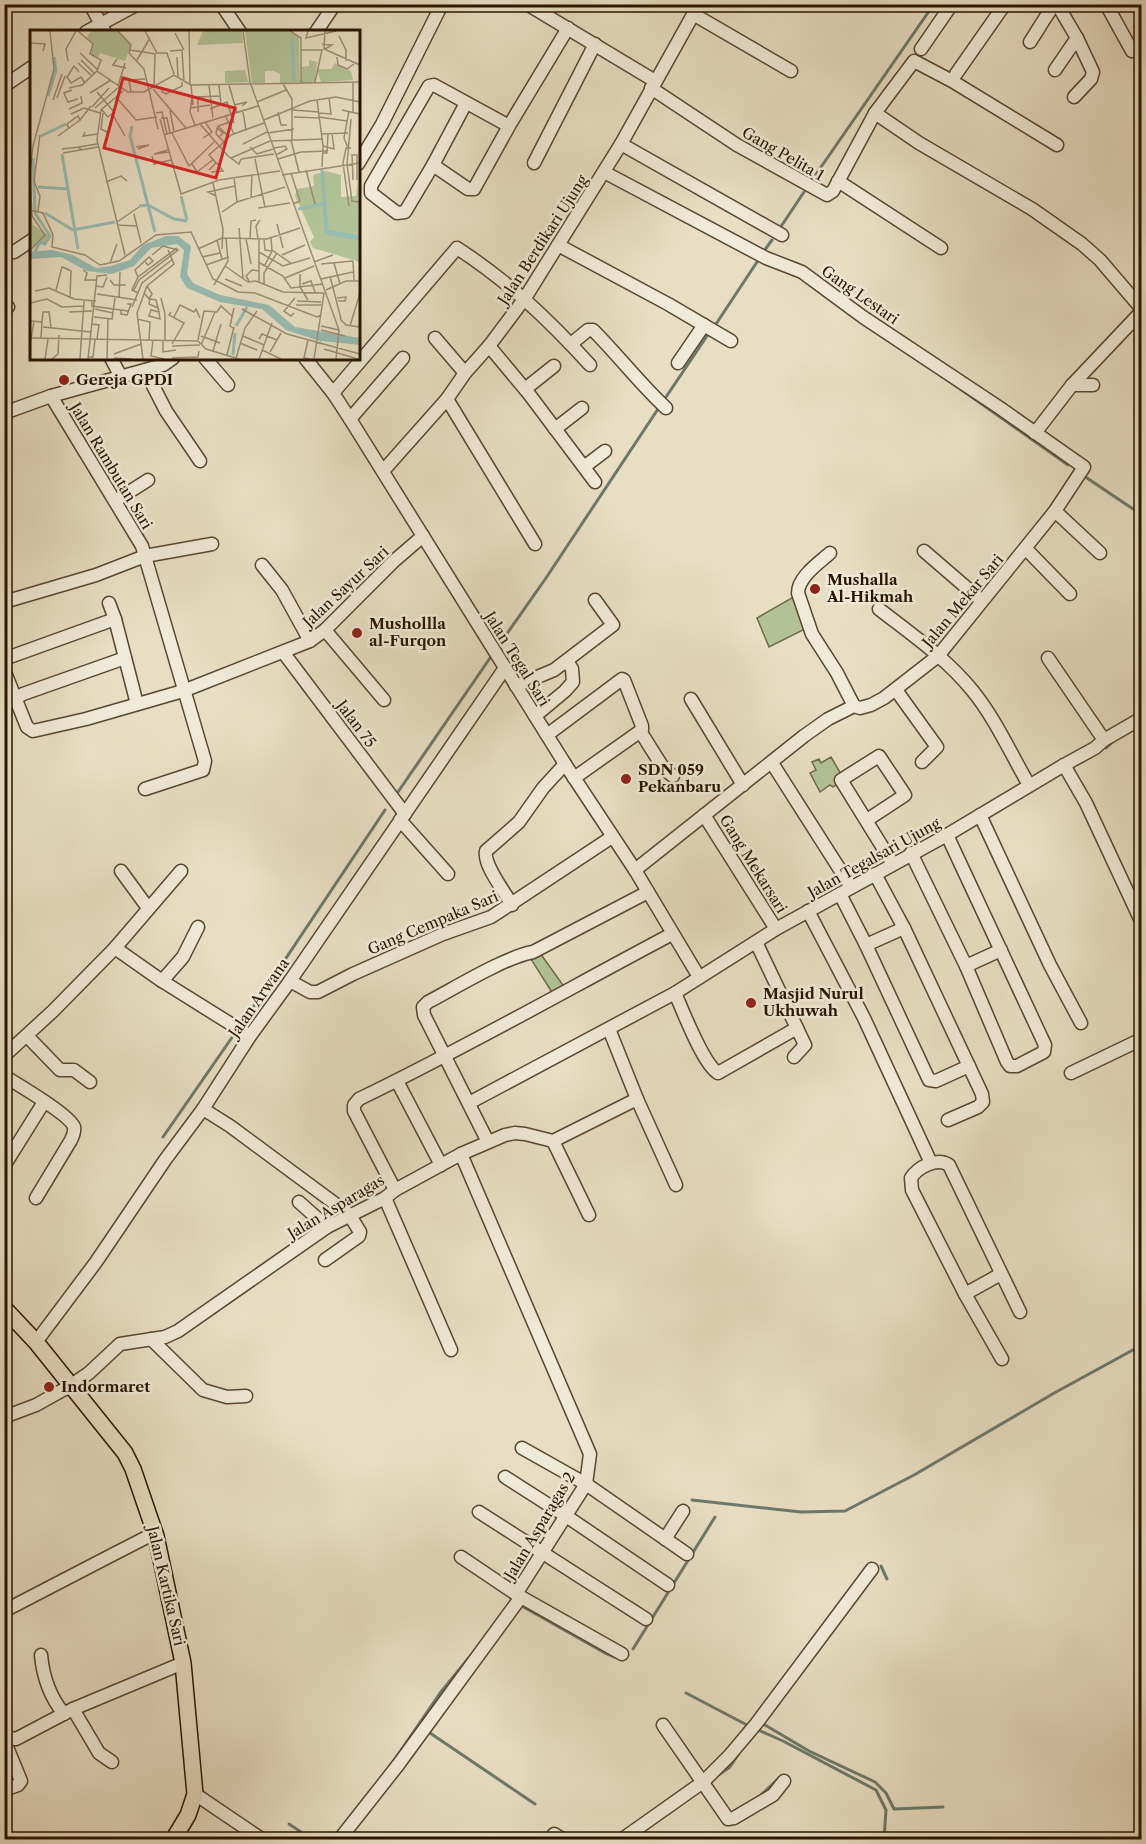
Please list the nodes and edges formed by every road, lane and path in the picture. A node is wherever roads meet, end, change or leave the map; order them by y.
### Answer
1 (90, 4) edge
2 (138, 4) edge
3 (221, 4) edge
4 (336, 4) edge
5 (442, 4) edge
6 (527, 4) edge
7 (952, 4) edge
8 (1005, 4) edge
9 (1056, 4) edge
10 (1106, 4) edge
11 (696, 9) edge
12 (549, 10) edge
13 (102, 27) edge
14 (568, 28) junction
15 (239, 30) edge
16 (317, 30) edge
17 (1077, 38) junction
18 (1030, 42) dead end
19 (595, 44) junction
20 (921, 49) dead end
21 (1132, 51) dead end
22 (30, 68) edge
23 (1055, 70) dead end
24 (791, 71) dead end
25 (956, 74) dead end
26 (653, 85) junction
27 (4, 86) edge
28 (1074, 97) dead end
29 (466, 103) junction
30 (875, 113) junction
31 (509, 126) junction
32 (621, 144) junction
33 (1057, 145) dead end
34 (360, 161) edge
35 (534, 163) dead end
36 (433, 165) junction
37 (604, 172) junction
38 (838, 181) junction
39 (782, 235) dead end
40 (30, 241) edge
41 (4, 244) edge
42 (558, 245) junction
43 (941, 248) dead end
44 (525, 298) junction
45 (1142, 310) edge
46 (704, 326) junction
47 (435, 338) dead end
48 (731, 341) dead end
49 (571, 344) junction
50 (489, 346) junction
51 (403, 357) dead end
52 (112, 360) edge
53 (171, 360) edge
54 (207, 360) edge
55 (307, 360) edge
56 (678, 363) dead end
57 (590, 365) dead end
58 (554, 366) dead end
59 (145, 370) junction
60 (465, 372) junction
61 (121, 377) junction
62 (1072, 385) junction
63 (1093, 385) dead end
64 (228, 386) dead end
65 (525, 389) junction
66 (333, 393) junction
67 (51, 396) junction
68 (447, 399) junction
69 (582, 408) dead end
70 (666, 408) dead end
71 (4, 413) edge
72 (350, 419) junction
73 (555, 429) junction
74 (1035, 433) junction
75 (605, 451) dead end
76 (200, 461) dead end
77 (584, 467) junction
78 (1084, 467) joint
79 (383, 471) junction
80 (148, 480) dead end
81 (595, 482) dead end
82 (115, 501) junction
83 (1055, 511) junction
84 (423, 536) junction
85 (212, 544) dead end
86 (535, 544) dead end
87 (1026, 549) junction
88 (924, 551) dead end
89 (1100, 552) dead end
90 (830, 553) dead end
91 (145, 556) junction
92 (262, 565) dead end
93 (1070, 594) dead end
94 (595, 600) dead end
95 (982, 601) junction
96 (4, 602) edge
97 (109, 603) dead end
98 (879, 609) dead end
99 (115, 619) junction
100 (325, 630) junction
101 (310, 641) junction
102 (284, 652) junction
103 (938, 656) junction
104 (125, 658) junction
105 (1047, 658) dead end
106 (4, 659) edge
107 (567, 661) junction
108 (505, 668) junction
109 (4, 670) edge
110 (516, 686) junction
111 (896, 690) junction
112 (183, 691) junction
113 (17, 699) junction
114 (691, 699) dead end
115 (384, 700) dead end
116 (137, 704) junction
117 (4, 705) edge
118 (854, 706) junction
119 (535, 716) junction
120 (1142, 718) edge
121 (640, 731) junction
122 (547, 735) junction
123 (1104, 740) junction
124 (922, 762) dead end
125 (772, 763) junction
126 (565, 764) junction
127 (1064, 765) junction
128 (673, 776) dead end
129 (574, 778) junction
130 (743, 785) junction
131 (1029, 785) junction
132 (145, 789) dead end
133 (704, 815) junction
134 (980, 815) junction
135 (403, 817) junction
136 (867, 820) junction
137 (947, 835) junction
138 (612, 837) junction
139 (911, 853) junction
140 (893, 864) junction
141 (635, 870) junction
142 (122, 871) dead end
143 (181, 871) dead end
144 (448, 874) dead end
145 (875, 874) junction
146 (851, 888) junction
147 (648, 892) junction
148 (840, 894) junction
149 (512, 905) junction
150 (148, 908) junction
151 (808, 911) junction
152 (1142, 923) edge
153 (198, 927) dead end
154 (904, 928) junction
155 (776, 929) junction
156 (672, 934) junction
157 (756, 942) junction
158 (866, 945) junction
159 (115, 948) junction
160 (1001, 950) junction
161 (966, 966) junction
162 (699, 977) junction
163 (162, 981) junction
164 (290, 981) junction
165 (675, 993) junction
166 (1081, 1023) dead end
167 (797, 1028) junction
168 (609, 1029) junction
169 (27, 1036) junction
170 (250, 1036) junction
171 (1142, 1039) edge
172 (4, 1056) edge
173 (444, 1057) junction
174 (794, 1058) dead end
175 (969, 1066) junction
176 (1071, 1073) dead end
177 (4, 1076) edge
178 (397, 1081) junction
179 (90, 1082) dead end
180 (637, 1099) junction
181 (44, 1102) junction
182 (469, 1102) junction
183 (203, 1109) junction
184 (948, 1120) dead end
185 (486, 1139) junction
186 (553, 1141) junction
187 (461, 1155) junction
188 (440, 1162) junction
189 (931, 1163) junction
190 (4, 1166) edge
191 (676, 1185) dead end
192 (391, 1190) junction
193 (36, 1198) dead end
194 (299, 1202) dead end
195 (349, 1215) junction
196 (589, 1215) dead end
197 (327, 1227) junction
198 (325, 1260) dead end
199 (1001, 1274) junction
200 (965, 1294) junction
201 (1020, 1312) dead end
202 (8, 1316) edge
203 (151, 1339) junction
204 (36, 1342) junction
205 (451, 1350) dead end
206 (1002, 1359) dead end
207 (70, 1386) junction
208 (246, 1396) dead end
209 (4, 1417) edge
210 (522, 1448) dead end
211 (505, 1478) dead end
212 (588, 1478) junction
213 (683, 1511) dead end
214 (479, 1512) dead end
215 (566, 1516) junction
216 (156, 1536) junction
217 (665, 1539) junction
218 (542, 1552) junction
219 (687, 1554) dead end
220 (461, 1557) dead end
221 (872, 1569) dead end
222 (668, 1585) dead end
223 (519, 1595) junction
224 (4, 1611) edge
225 (646, 1619) dead end
226 (622, 1654) dead end
227 (40, 1655) dead end
228 (183, 1663) junction
229 (69, 1712) junction
230 (663, 1725) dead end
231 (5, 1738) edge
232 (112, 1762) dead end
233 (784, 1781) dead end
234 (703, 1782) junction
235 (4, 1790) edge
236 (195, 1794) junction
237 (174, 1839) edge
238 (263, 1839) edge
239 (339, 1839) edge
240 (621, 1839) edge

1 - 13 street
2 - 13 street
3 - 15 street
4 - 16 street
5 - 34 street
6 - 12 street
7 - 20 street
8 - 25 street
9 - 17 street
9 - 18 street
10 - 21 street
11 - 24 street
11 - 26 street, Jalan Berdikari Ujung
12 - 14 street
14 - 19 street
14 - 31 street
17 - 23 street
17 - 28 street
19 - 26 street
19 - 35 street
22 - 27 street
26 - 32 street, Jalan Berdikari Ujung
26 - 38 street, Gang Pelita 1
29 - 31 street
29 - 36 street
29 - 36 street
30 - 33 street, Gang Pelita 1
30 - 38 street, Gang Pelita 1
30 - 45 street
31 - 36 street
32 - 37 street, Jalan Berdikari Ujung
32 - 39 street
37 - 42 street, Jalan Berdikari Ujung
37 - 74 street, Gang Lestari
38 - 43 street
40 - 41 street
42 - 44 street, Jalan Berdikari Ujung
42 - 46 street
44 - 49 street
44 - 50 street, Jalan Berdikari Ujung
44 - 66 street
45 - 62 street
46 - 48 street
46 - 56 street
47 - 60 street
49 - 57 street
49 - 70 street
50 - 60 street, Jalan Berdikari Ujung
50 - 65 street
51 - 72 street
52 - 61 street
53 - 59 street
54 - 64 street
55 - 66 street, Jalan Tegal Sari
58 - 65 street
59 - 61 street
59 - 76 street
60 - 68 street, Jalan Berdikari Ujung
61 - 67 street
62 - 63 street
62 - 74 street
65 - 73 street
66 - 72 street, Jalan Tegal Sari
67 - 71 street
67 - 82 street, Jalan Rambutan Sari
68 - 79 street, Jalan Berdikari Ujung
68 - 86 street
69 - 73 street
72 - 79 street, Jalan Tegal Sari
73 - 77 street
74 - 78 street, Gang Lestari
75 - 77 street
77 - 81 street
78 - 83 street, Jalan Mekar Sari
79 - 84 street, Jalan Tegal Sari
80 - 82 street
82 - 91 street, Jalan Rambutan Sari
83 - 87 street, Jalan Mekar Sari
83 - 89 street
84 - 100 street, Jalan Sayur Sari
84 - 108 street, Jalan Tegal Sari
85 - 91 street
87 - 93 street
87 - 95 street, Jalan Mekar Sari
88 - 95 street
90 - 118 street
91 - 96 street
91 - 112 street, Jalan Rambutan Sari
92 - 101 street
94 - 107 street
95 - 103 street, Jalan Mekar Sari
97 - 99 street
98 - 103 street
99 - 104 street
99 - 106 street
100 - 101 street, Jalan Sayur Sari
100 - 115 street
101 - 102 street, Jalan Sayur Sari
102 - 112 street, Jalan Sayur Sari
102 - 135 street, Jalan 75
103 - 111 street, Jalan Mekar Sari
103 - 131 street
104 - 113 street
104 - 116 street
105 - 123 street
107 - 110 street
107 - 119 street
108 - 110 street, Jalan Tegal Sari
108 - 135 street, Jalan Arwana
109 - 113 street
110 - 119 street, Jalan Tegal Sari
111 - 118 street, Jalan Mekar Sari
111 - 124 street
112 - 116 street, Jalan Sayur Sari
112 - 132 street, Jalan Rambutan Sari
113 - 116 street, Jalan Sayur Sari
113 - 117 street
114 - 130 street
118 - 125 street, Jalan Mekar Sari
119 - 122 street, Jalan Tegal Sari
120 - 123 street, Jalan Tegalsari Ujung
121 - 122 street
121 - 128 street
121 - 129 street
122 - 126 street, Jalan Tegal Sari
123 - 127 street, Jalan Tegalsari Ujung
125 - 130 street, Jalan Mekar Sari
125 - 146 street
126 - 129 street, Jalan Tegal Sari
126 - 149 street
127 - 131 street, Jalan Tegalsari Ujung
127 - 152 street
129 - 138 street, Jalan Tegal Sari
130 - 133 street, Jalan Mekar Sari
131 - 134 street, Jalan Tegalsari Ujung
133 - 141 street, Jalan Mekar Sari
133 - 155 street, Gang Mekarsari
134 - 137 street, Jalan Tegalsari Ujung
134 - 166 street
135 - 144 street, Jalan 75
135 - 164 street, Jalan Arwana
136 - 136 street
136 - 140 street
137 - 139 street, Jalan Tegalsari Ujung
137 - 160 street
138 - 141 street, Jalan Tegal Sari
138 - 149 street, Gang Cempaka Sari
139 - 140 street, Jalan Tegalsari Ujung
139 - 161 street
140 - 145 street, Jalan Tegalsari Ujung
141 - 147 street, Jalan Tegal Sari
142 - 150 street
143 - 150 street
145 - 146 street, Jalan Tegalsari Ujung
145 - 154 street
146 - 148 street, Jalan Tegalsari Ujung
147 - 156 street, Jalan Tegal Sari
147 - 173 street
148 - 151 street, Jalan Tegalsari Ujung
148 - 158 street
149 - 164 street, Gang Cempaka Sari
150 - 159 street
151 - 155 street, Jalan Tegalsari Ujung
151 - 189 street
153 - 163 street
154 - 158 street
154 - 175 street
155 - 157 street, Jalan Tegalsari Ujung
156 - 162 street, Jalan Tegal Sari
156 - 173 street, Jalan Asparagas
157 - 162 street, Jalan Tegalsari Ujung
157 - 167 street
158 - 175 street
159 - 163 street
159 - 169 street
160 - 161 street
160 - 161 street
162 - 165 street, Jalan Tegalsari Ujung
163 - 170 street
164 - 170 street, Jalan Arwana
165 - 167 street
165 - 168 street, Jalan Tegalsari Ujung
167 - 174 street
168 - 180 street
168 - 182 street, Jalan Tegalsari Ujung
169 - 172 street
169 - 179 street
170 - 183 street, Jalan Arwana
171 - 176 street
173 - 178 street, Jalan Asparagas
173 - 182 street
175 - 184 street
177 - 181 street
178 - 188 street
178 - 192 street, Jalan Asparagas
180 - 186 street
180 - 191 street
181 - 190 street
181 - 193 street
182 - 185 street
183 - 195 street
183 - 204 street, Jalan Arwana
185 - 186 street, Jalan Asparagas
185 - 187 street, Jalan Asparagas
186 - 196 street
187 - 188 street, Jalan Asparagas
187 - 212 street, Jalan Asparagas 2
188 - 192 street, Jalan Asparagas
189 - 199 street
189 - 200 street
192 - 195 street, Jalan Asparagas
192 - 205 street
194 - 197 street
195 - 197 street, Jalan Asparagas
195 - 198 street
197 - 203 street, Jalan Asparagas
199 - 200 street
199 - 201 street
200 - 206 street
202 - 204 main road, Jalan Kartika Sari
203 - 207 street, Jalan Asparagas
203 - 208 street
204 - 207 main road, Jalan Kartika Sari
207 - 209 street, Jalan Asparagas
207 - 216 main road, Jalan Kartika Sari
210 - 212 street
211 - 215 street
212 - 215 street, Jalan Asparagas 2
212 - 217 street
213 - 217 street
214 - 218 street
215 - 218 street, Jalan Asparagas 2
215 - 222 street
216 - 224 street
216 - 228 main road, Jalan Kartika Sari
217 - 219 street
218 - 223 street, Jalan Asparagas 2
218 - 225 street
220 - 223 street
221 - 234 street
223 - 226 street
223 - 239 street, Jalan Asparagas 2
227 - 229 street
228 - 229 street
228 - 236 main road, Jalan Kartika Sari
229 - 231 street
229 - 232 street
230 - 234 street
231 - 235 street
233 - 234 street
234 - 240 street
236 - 237 main road
236 - 238 street

